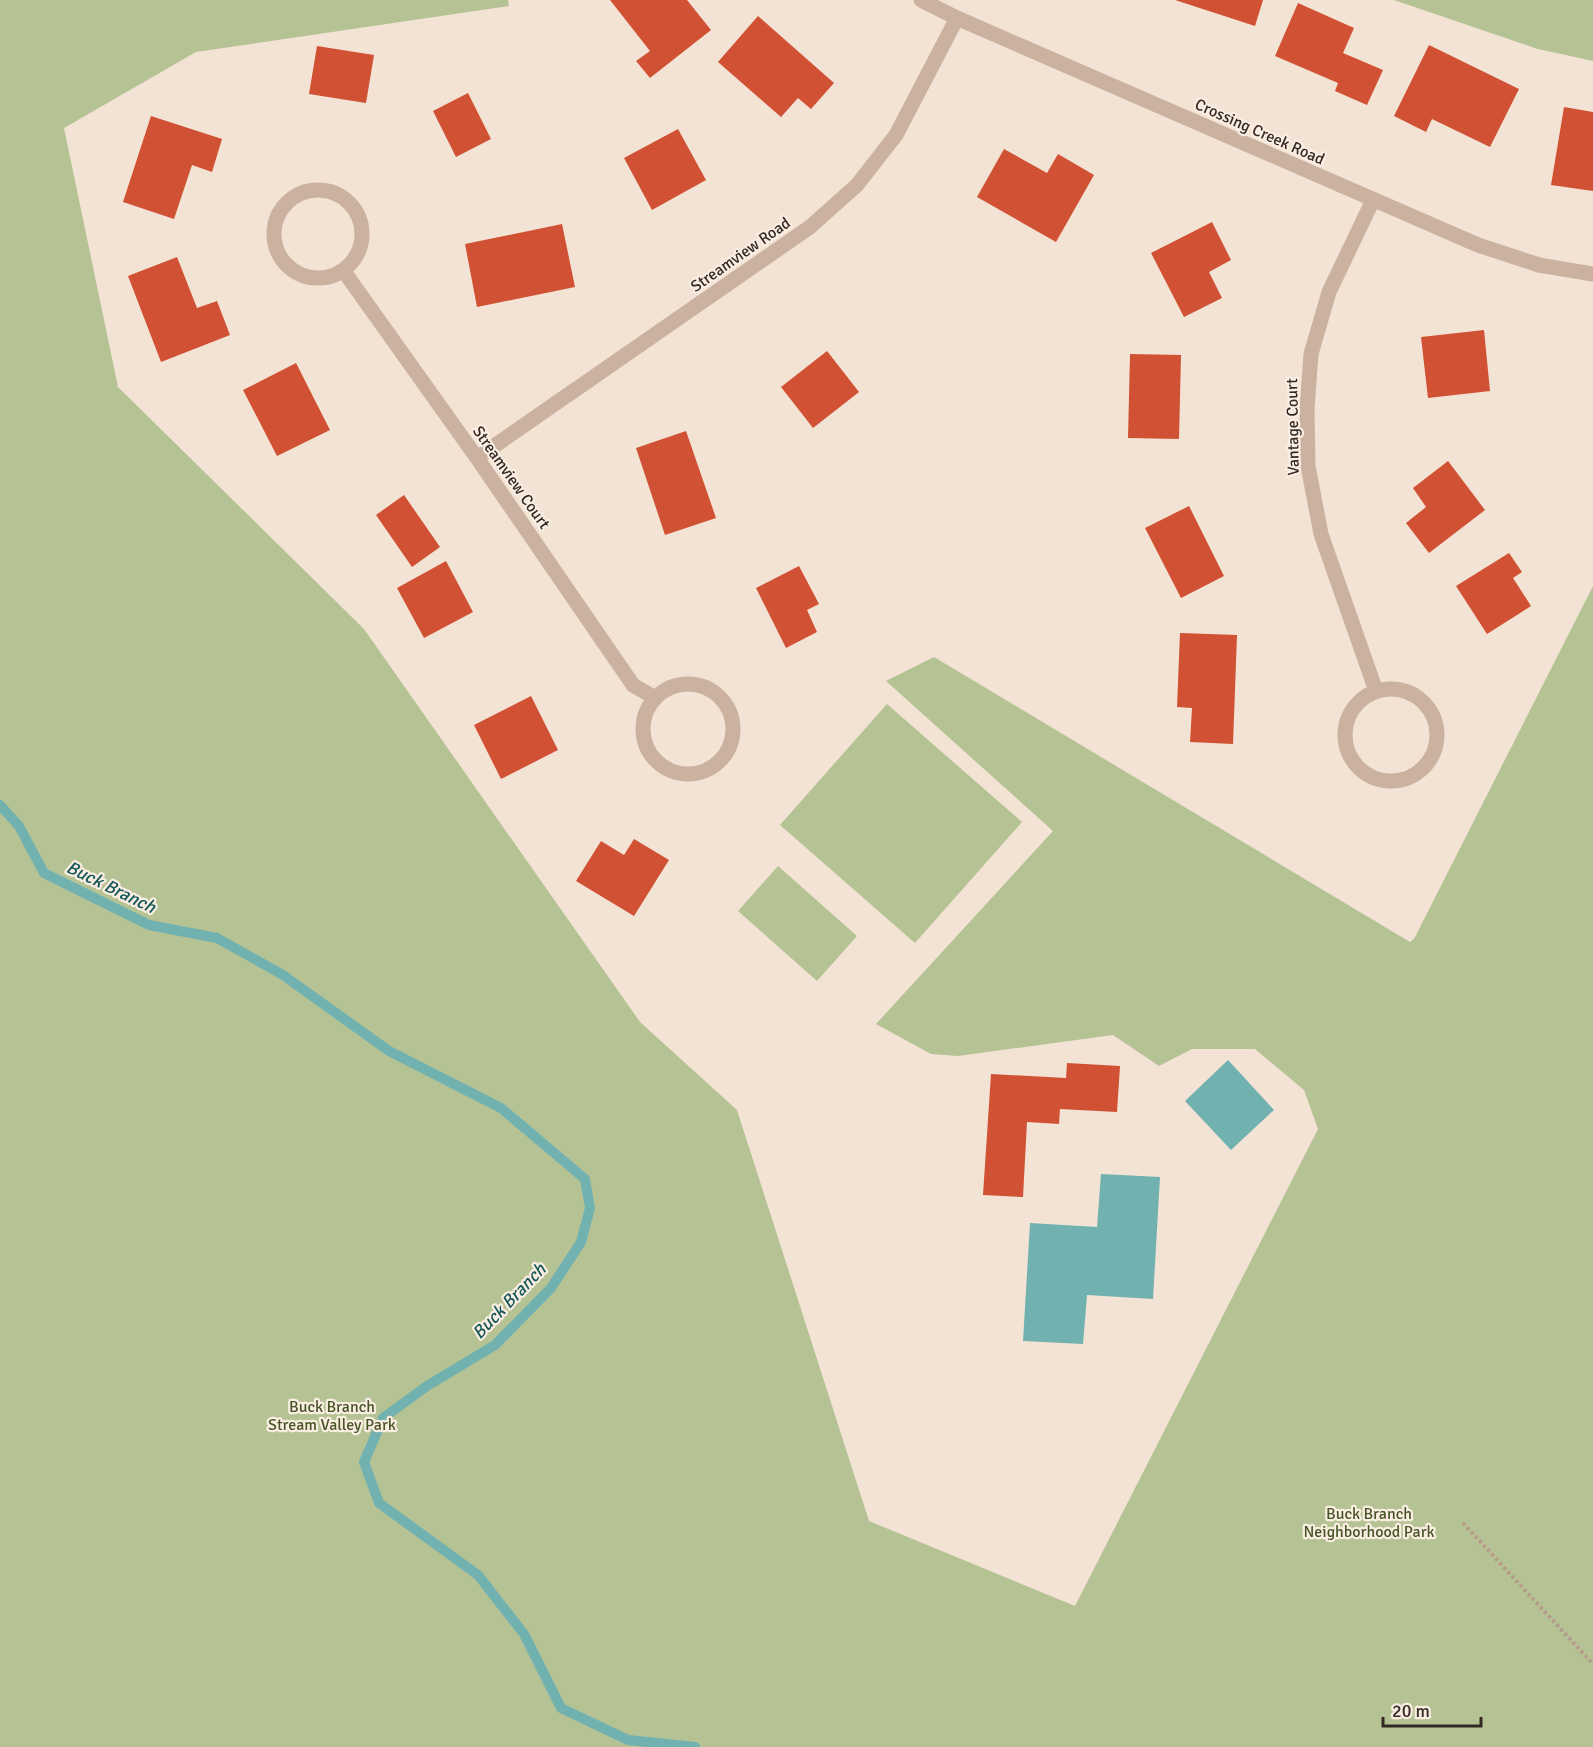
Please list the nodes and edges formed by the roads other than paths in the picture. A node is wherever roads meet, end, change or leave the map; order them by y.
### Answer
1 (921, 0) edge
2 (957, 18) junction
3 (1373, 200) junction
4 (343, 270) junction
5 (1593, 274) edge
6 (477, 458) junction
7 (1376, 691) junction
8 (655, 698) junction

1 - 2 street, Crossing Creek Road
2 - 3 street, Crossing Creek Road
2 - 6 street, Streamview Road
3 - 5 street, Crossing Creek Road
3 - 7 street, Vantage Court
4 - 4 street
4 - 6 street, Streamview Court
6 - 8 street, Streamview Court
7 - 7 street
8 - 8 street

